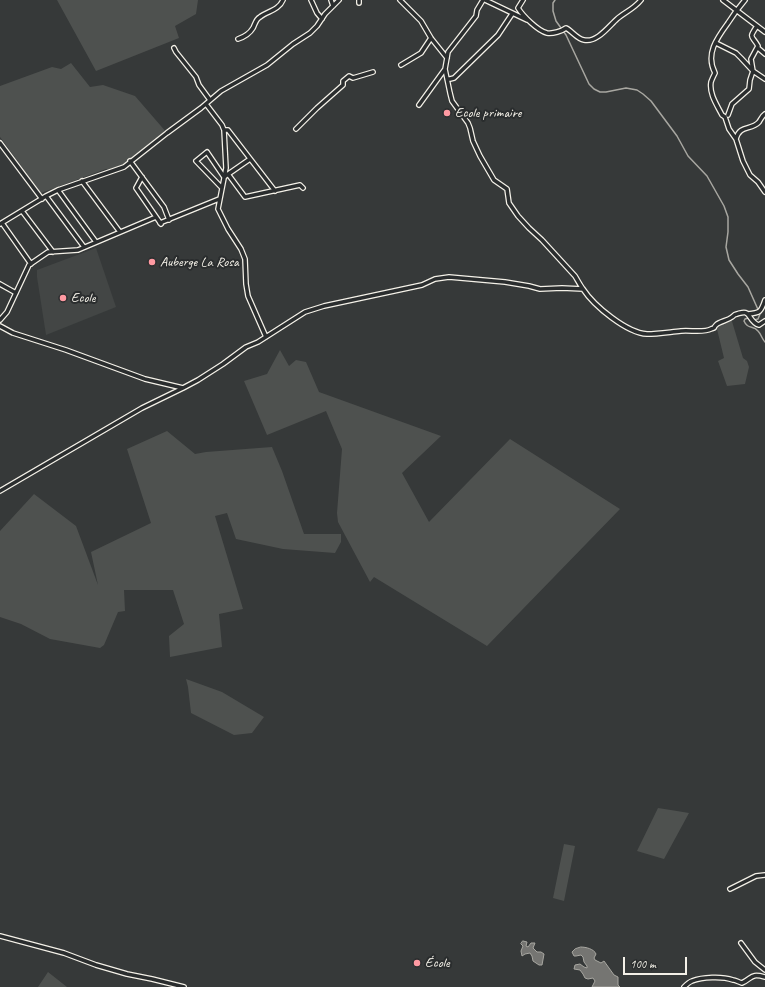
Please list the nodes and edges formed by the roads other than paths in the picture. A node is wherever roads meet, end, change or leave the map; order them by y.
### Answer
1 (283, 0) edge
2 (311, 0) edge
3 (331, 0) edge
4 (339, 0) edge
5 (400, 0) edge
6 (484, 0) edge
7 (524, 0) edge
8 (641, 0) edge
9 (723, 0) edge
10 (745, 0) edge
11 (333, 6) junction
12 (736, 10) junction
13 (512, 14) junction
14 (322, 19) junction
15 (529, 21) junction
16 (757, 26) junction
17 (765, 32) edge
18 (431, 38) junction
19 (238, 39) dead end
20 (716, 43) junction
21 (174, 48) dead end
22 (758, 48) junction
23 (765, 54) edge
24 (447, 58) junction
25 (401, 66) dead end
26 (445, 69) junction
27 (753, 71) junction
28 (373, 72) dead end
29 (765, 78) edge
30 (447, 79) junction
31 (210, 100) junction
32 (206, 104) junction
33 (419, 105) dead end
34 (765, 114) edge
35 (728, 115) dead end
36 (296, 129) dead end
37 (224, 130) junction
38 (736, 140) junction
39 (0, 143) edge
40 (250, 159) junction
41 (130, 161) junction
42 (228, 174) junction
43 (142, 177) junction
44 (224, 177) junction
45 (82, 181) junction
46 (222, 188) junction
47 (303, 188) dead end
48 (58, 190) junction
49 (275, 191) junction
50 (765, 192) edge
51 (46, 196) junction
52 (42, 199) junction
53 (219, 200) junction
54 (22, 211) junction
55 (156, 217) junction
56 (169, 220) junction
57 (1, 224) edge
58 (120, 232) junction
59 (96, 242) junction
60 (84, 247) junction
61 (53, 252) junction
62 (31, 264) junction
63 (0, 284) edge
64 (583, 289) junction
65 (16, 293) junction
66 (765, 300) edge
67 (748, 314) junction
68 (0, 320) edge
69 (765, 321) edge
70 (0, 326) edge
71 (266, 337) junction
72 (182, 388) junction
73 (0, 491) edge
74 (765, 875) edge
75 (730, 888) dead end
76 (0, 936) edge
77 (741, 944) dead end
78 (765, 970) edge
79 (765, 977) edge
80 (184, 987) edge
81 (684, 987) edge

1 - 19 street
2 - 14 street
3 - 11 street
4 - 11 street
5 - 18 street
6 - 13 street
6 - 24 street
7 - 15 street
8 - 15 street
9 - 12 street
10 - 12 street
11 - 14 street
12 - 16 street
12 - 20 street
13 - 15 street
13 - 30 street
14 - 31 street
16 - 17 street
16 - 22 street
18 - 24 street
18 - 25 street
20 - 27 street
20 - 38 street
21 - 31 street
22 - 23 street
22 - 27 street
24 - 26 street
26 - 30 street
26 - 33 street
27 - 29 street
27 - 35 street
28 - 36 street
30 - 64 street
31 - 32 street
32 - 37 street
32 - 41 street
34 - 38 street
37 - 40 street
37 - 44 street
38 - 50 street
39 - 52 street
40 - 42 street
40 - 49 street
41 - 43 street
41 - 45 street
42 - 44 street
42 - 49 street
43 - 55 street
43 - 56 street
44 - 46 street
44 - 46 street
45 - 48 street
45 - 58 street
46 - 53 street
47 - 49 street
48 - 51 street
48 - 59 street
51 - 52 street
51 - 60 street
52 - 54 street
53 - 56 street
53 - 71 street
54 - 57 street
54 - 61 street
55 - 56 street
55 - 58 street
57 - 62 street
58 - 59 street
59 - 60 street
60 - 61 street
61 - 62 street
62 - 65 street
63 - 65 street
64 - 67 street
64 - 71 street
65 - 68 street
66 - 67 street
67 - 69 street
70 - 72 street
71 - 72 street
72 - 73 street
74 - 75 street
76 - 80 street
77 - 78 street
79 - 81 street

